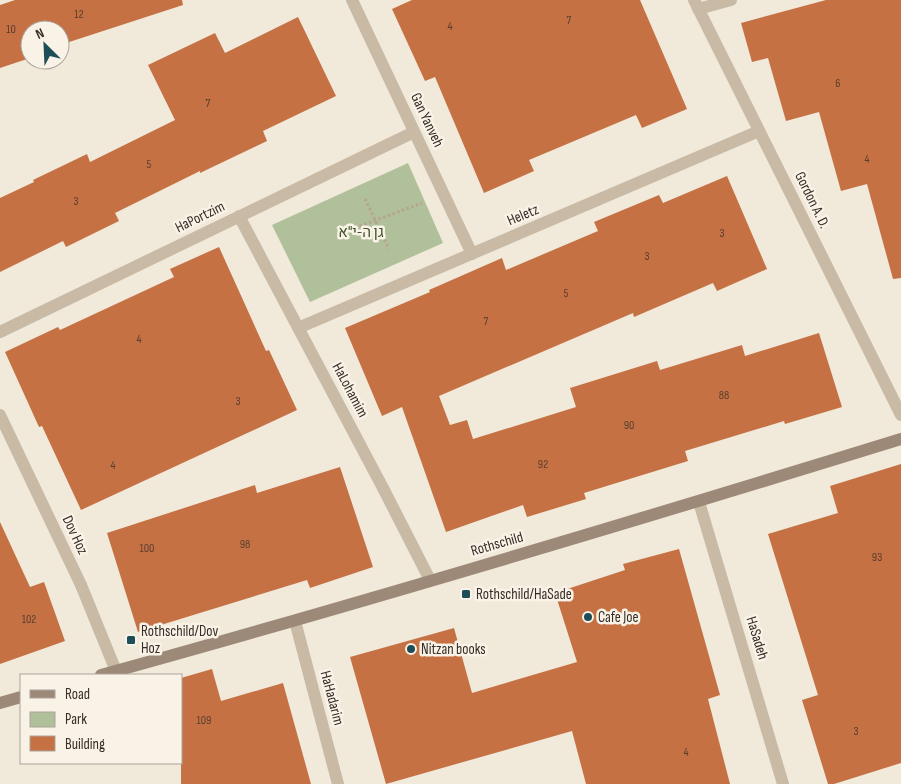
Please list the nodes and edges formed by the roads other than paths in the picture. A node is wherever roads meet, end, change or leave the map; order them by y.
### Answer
1 (352, 0) edge
2 (731, 0) edge
3 (696, 4) edge
4 (759, 131) junction
5 (414, 132) junction
6 (239, 216) junction
7 (472, 254) junction
8 (298, 328) junction
9 (0, 332) edge
10 (0, 415) edge
11 (901, 415) edge
12 (901, 439) edge
13 (699, 502) junction
14 (430, 580) junction
15 (295, 621) junction
16 (116, 671) junction
17 (105, 674) edge
18 (20, 697) edge
19 (0, 703) edge
20 (338, 784) edge
21 (783, 784) edge

1 - 5 street, Gan Yanveh
2 - 3 street
3 - 4 street, Gordon A. D.
4 - 7 street, Heletz
4 - 11 street, Gordon A. D.
5 - 6 street, HaPortzim
5 - 7 street, Gan Yanveh
6 - 8 street, HaLohamim
6 - 9 street, HaPortzim
7 - 8 street, Heletz
8 - 14 street, HaLohamim
10 - 16 street, Dov Hoz
12 - 13 main road, Rothschild
13 - 14 main road, Rothschild
13 - 21 street, HaSadeh
14 - 15 main road, Rothschild
15 - 16 main road, Rothschild
15 - 20 street, HaHadarim
16 - 17 main road, Rothschild
18 - 19 main road

